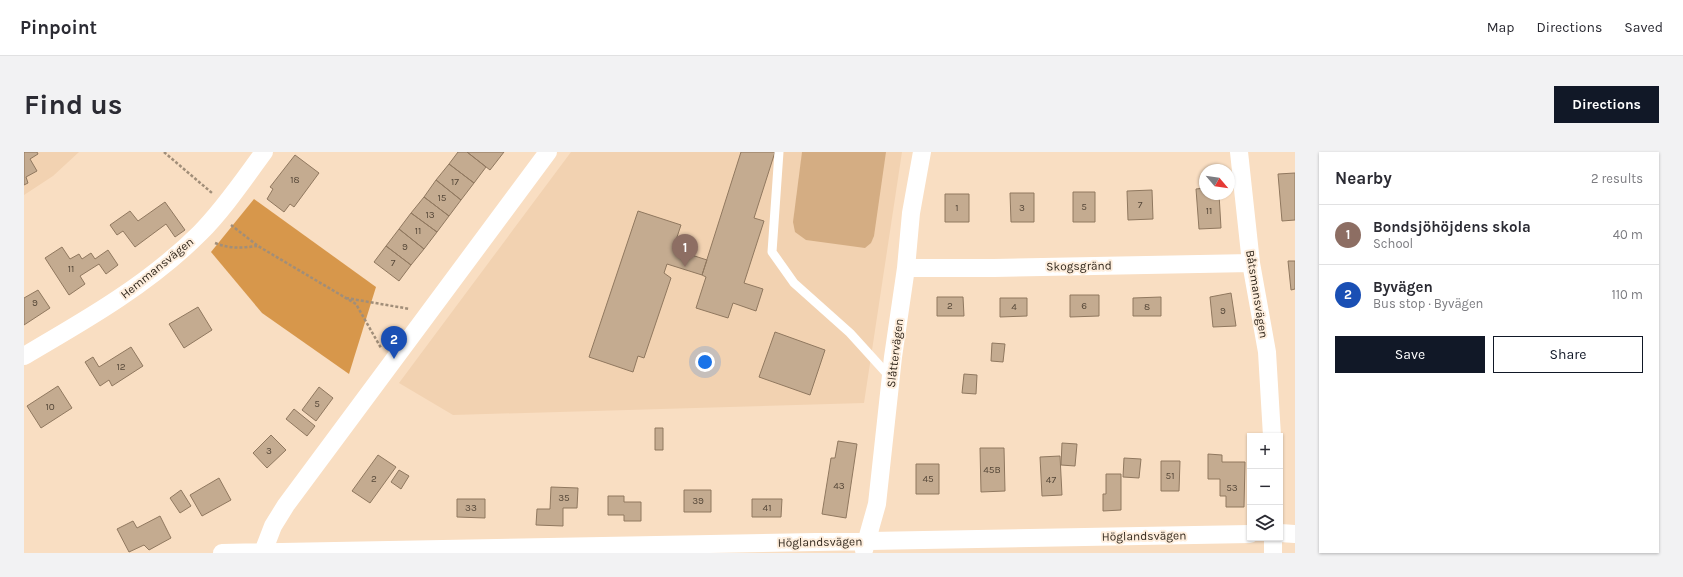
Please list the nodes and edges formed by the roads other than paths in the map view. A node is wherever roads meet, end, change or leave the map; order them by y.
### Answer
1 (264, 152) edge
2 (548, 152) edge
3 (779, 152) edge
4 (922, 152) edge
5 (1239, 152) edge
6 (1251, 262) junction
7 (906, 268) junction
8 (24, 356) edge
9 (891, 378) junction
10 (1272, 433) edge
11 (1283, 533) edge
12 (1247, 534) edge
13 (1295, 534) edge
14 (1273, 541) edge
15 (1100, 545) edge
16 (865, 547) edge
17 (263, 552) junction
18 (222, 553) edge
19 (1273, 553) edge

1 - 8 street, Hemmansvägen
2 - 17 street
3 - 9 lane
4 - 7 street, Slåttervägen
5 - 6 street, Båtsmansvägen
6 - 7 street, Skogsgränd
6 - 10 street, Båtsmansvägen
7 - 9 street, Slåttervägen
9 - 16 street, Slåttervägen
11 - 13 street
12 - 15 street, Höglandsvägen
14 - 19 street
15 - 16 street, Höglandsvägen
16 - 17 street, Höglandsvägen
17 - 18 street, Höglandsvägen

